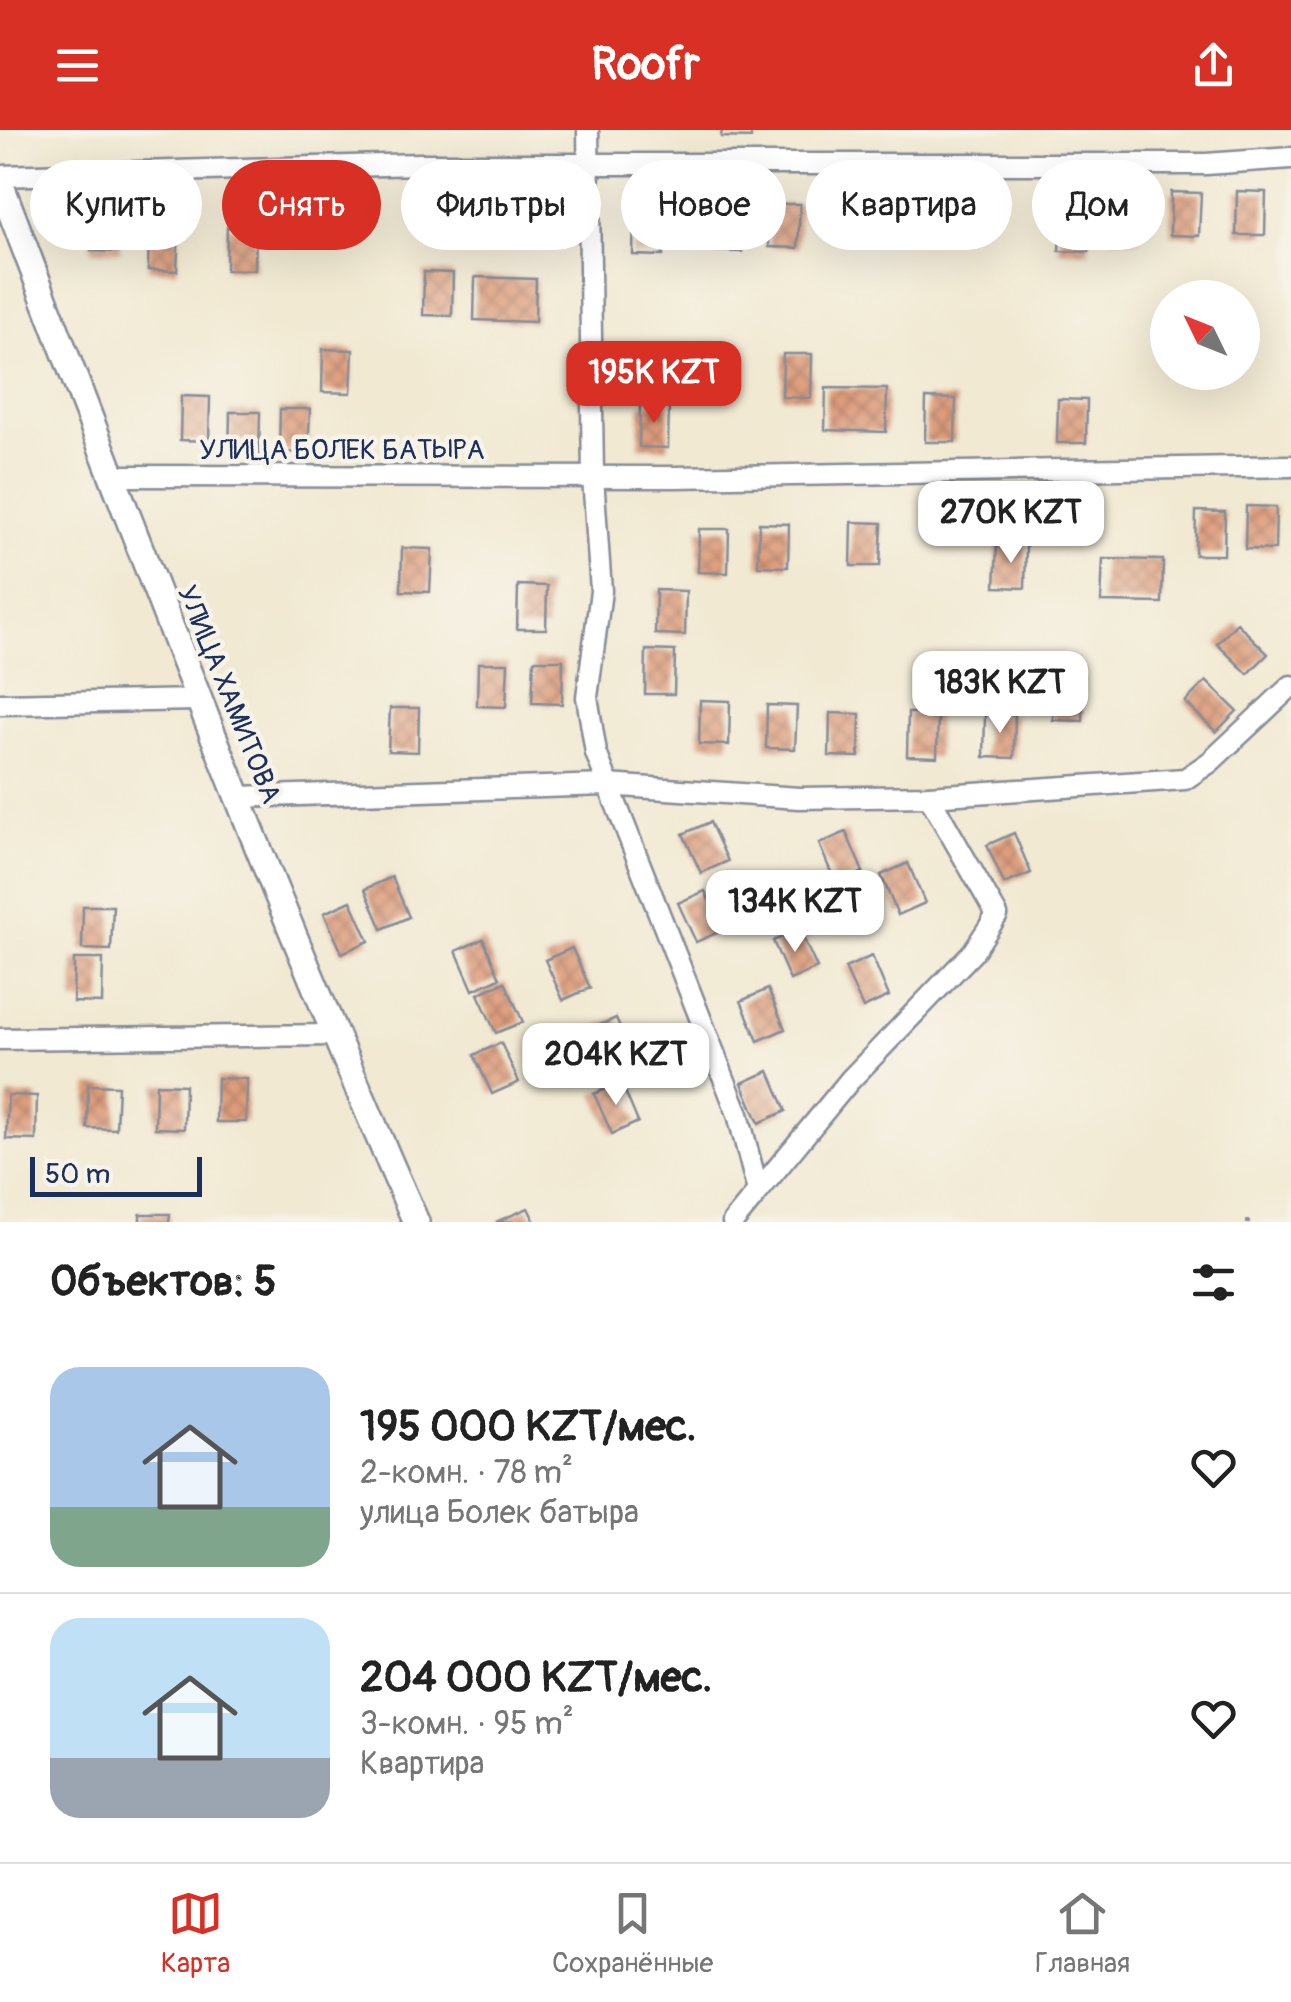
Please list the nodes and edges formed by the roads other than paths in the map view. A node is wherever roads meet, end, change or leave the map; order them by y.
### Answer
1 (588, 130) edge
2 (1291, 158) edge
3 (588, 160) edge
4 (601, 164) edge
5 (401, 169) edge
6 (0, 179) edge
7 (589, 250) edge
8 (1291, 466) edge
9 (112, 476) junction
10 (593, 477) junction
11 (1291, 686) edge
12 (198, 700) junction
13 (0, 704) edge
14 (607, 785) junction
15 (929, 796) junction
16 (239, 797) junction
17 (333, 1035) junction
18 (0, 1039) edge
19 (758, 1191) junction
20 (416, 1222) edge
21 (732, 1222) edge

1 - 3 street
2 - 4 street
5 - 6 street
6 - 9 street, УЛИЦА ХАМИТОВА
7 - 10 street
8 - 10 street, УЛИЦА БОЛЕК БАТЫРА
9 - 10 street, УЛИЦА БОЛЕК БАТЫРА
9 - 12 street, УЛИЦА ХАМИТОВА
10 - 14 street
11 - 15 street
12 - 13 street
12 - 16 street, УЛИЦА ХАМИТОВА
14 - 15 street
14 - 16 street
14 - 19 street
15 - 19 street
16 - 17 street, УЛИЦА ХАМИТОВА
17 - 18 street
17 - 20 street, УЛИЦА ХАМИТОВА
19 - 21 street

